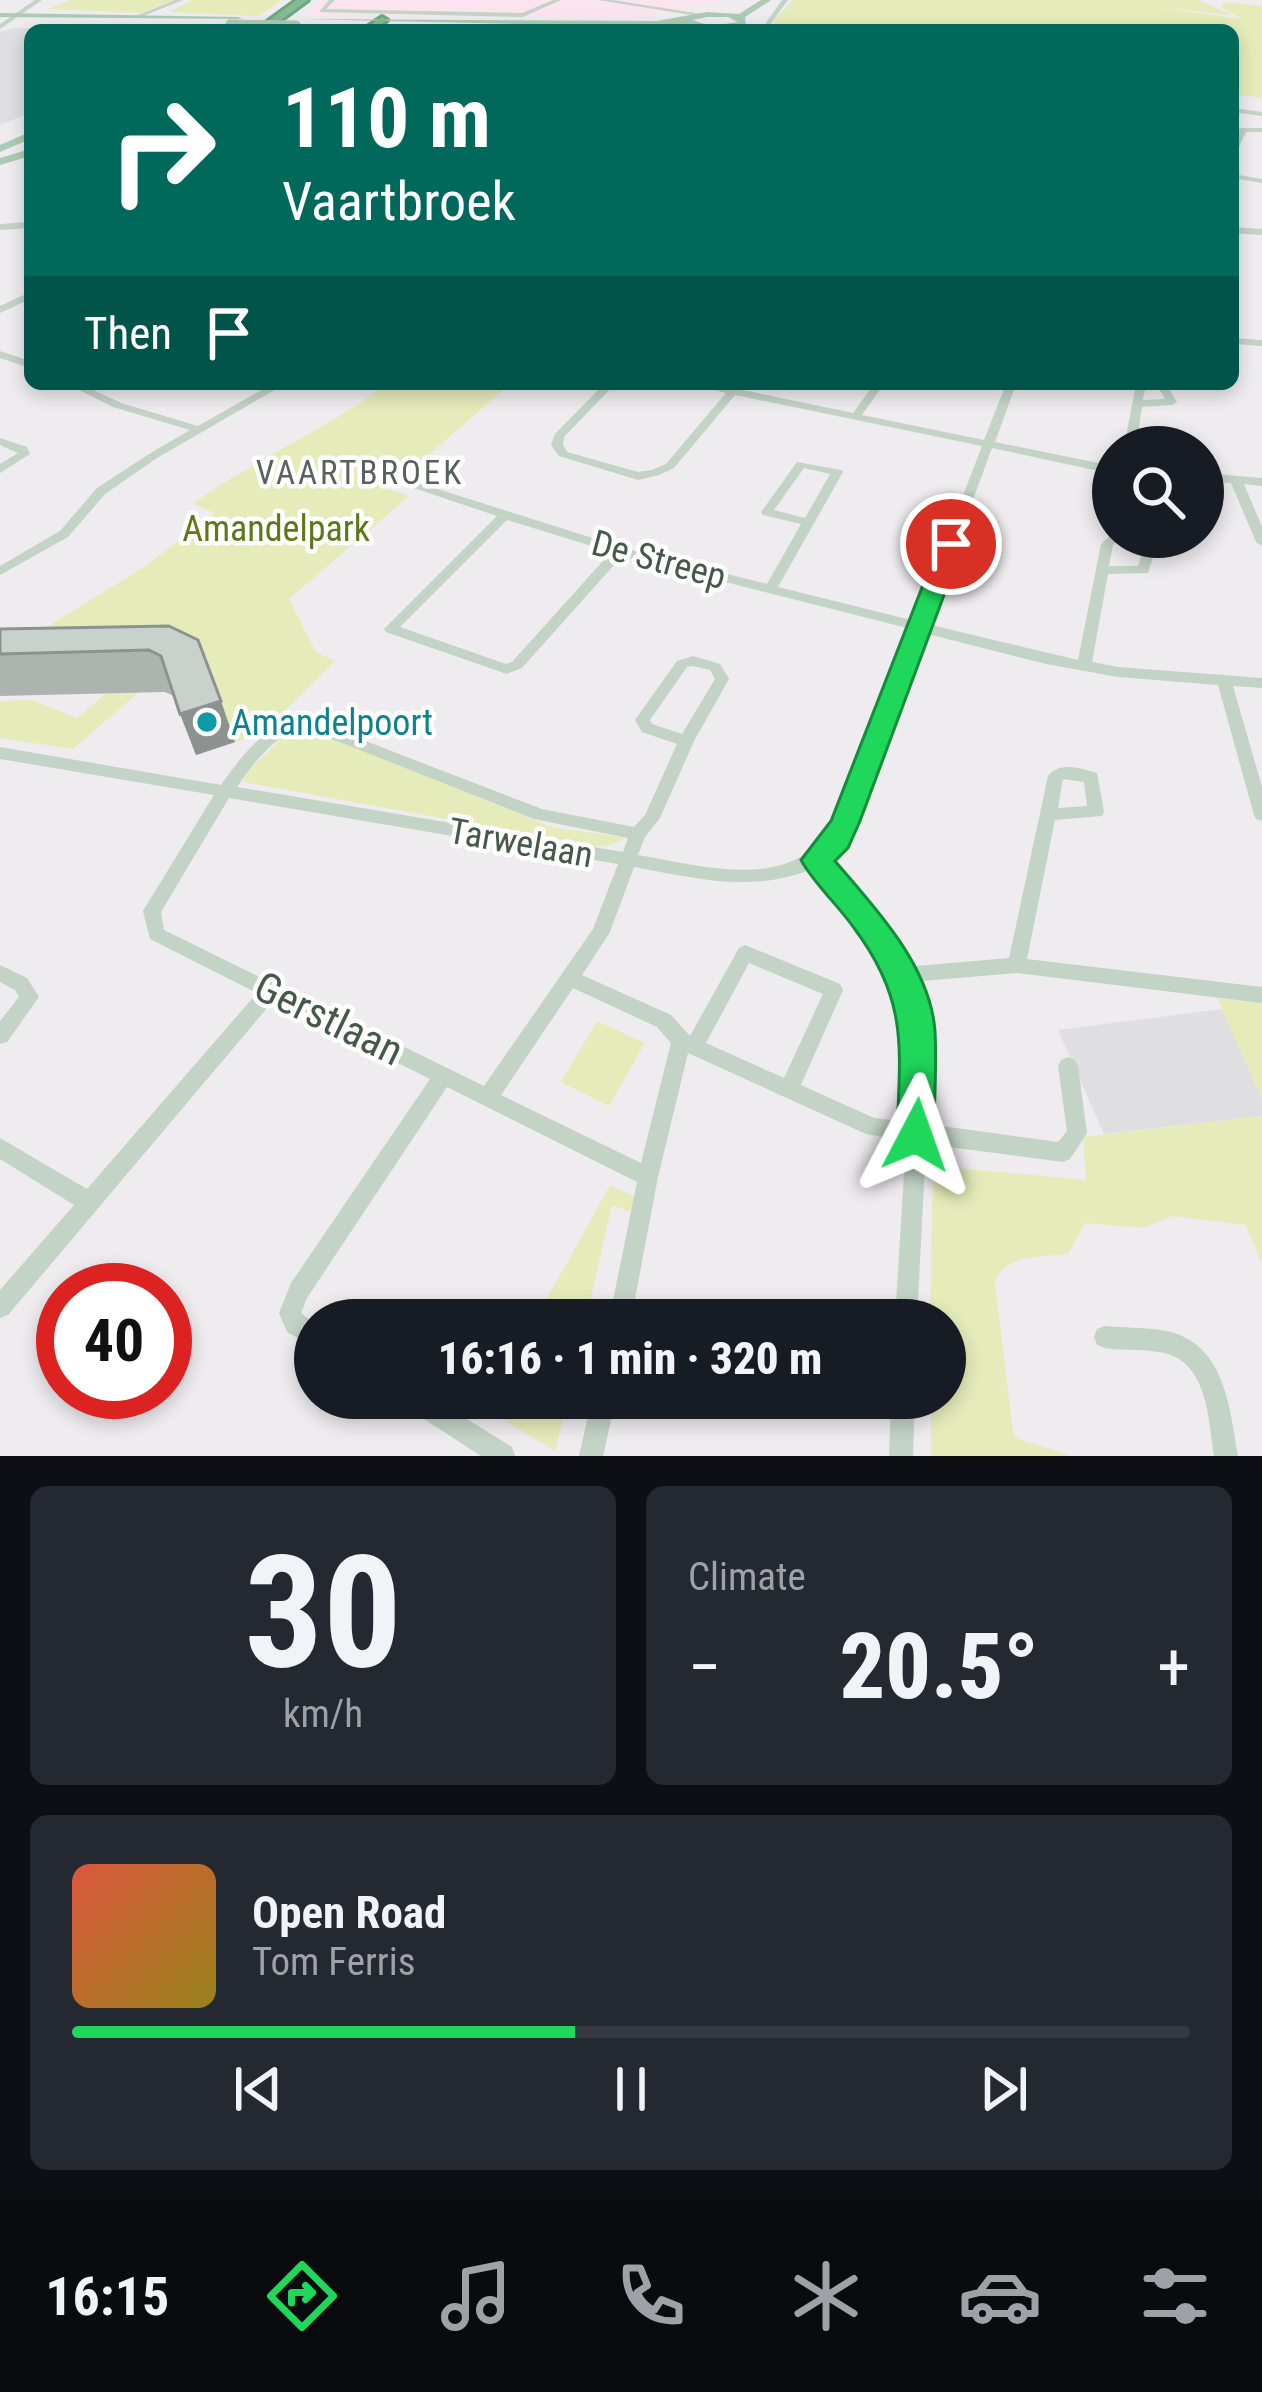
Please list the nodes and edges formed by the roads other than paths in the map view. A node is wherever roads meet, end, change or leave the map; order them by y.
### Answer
1 (184, 0) edge
2 (289, 0) edge
3 (303, 0) edge
4 (332, 0) edge
5 (558, 0) edge
6 (601, 0) edge
7 (767, 0) edge
8 (784, 0) edge
9 (37, 2) edge
10 (754, 5) edge
11 (776, 8) junction
12 (724, 13) junction
13 (140, 19) junction
14 (692, 19) junction
15 (9, 21) edge
16 (77, 24) edge
17 (127, 24) edge
18 (255, 24) edge
19 (269, 24) edge
20 (331, 24) edge
21 (497, 24) edge
22 (503, 24) edge
23 (721, 24) edge
24 (736, 24) edge
25 (766, 24) edge
26 (1258, 232) edge
27 (1262, 244) edge
28 (1258, 343) edge
29 (1262, 358) edge
30 (85, 390) edge
31 (269, 390) edge
32 (604, 390) edge
33 (724, 390) edge
34 (875, 390) edge
35 (1010, 390) edge
36 (732, 392) junction
37 (1138, 404) dead end
38 (855, 417) junction
39 (1134, 426) edge
40 (196, 429) junction
41 (0, 441) edge
42 (988, 446) junction
43 (1092, 466) edge
44 (0, 469) edge
45 (1224, 479) edge
46 (1236, 480) junction
47 (402, 482) dead end
48 (1262, 482) edge
49 (505, 515) junction
50 (806, 522) junction
51 (1262, 542) edge
52 (620, 551) junction
53 (1105, 558) edge
54 (1148, 558) edge
55 (1103, 570) junction
56 (0, 571) edge
57 (772, 588) junction
58 (920, 626) junction
59 (1084, 666) junction
60 (1224, 680) junction
61 (1262, 682) edge
62 (686, 741) junction
63 (0, 752) edge
64 (225, 791) junction
65 (1049, 814) dead end
66 (1262, 815) edge
67 (638, 834) junction
68 (628, 860) junction
69 (817, 860) junction
70 (1018, 965) junction
71 (0, 973) edge
72 (902, 975) junction
73 (571, 978) junction
74 (272, 989) junction
75 (1262, 995) edge
76 (0, 1036) edge
77 (688, 1044) junction
78 (1068, 1066) dead end
79 (444, 1075) junction
80 (789, 1089) junction
81 (489, 1096) junction
82 (916, 1135) junction
83 (0, 1148) edge
84 (648, 1177) junction
85 (89, 1202) junction
86 (296, 1299) edge
87 (624, 1299) edge
88 (907, 1299) edge
89 (0, 1307) edge
90 (1106, 1337) dead end
91 (445, 1419) edge
92 (599, 1419) edge
93 (902, 1419) edge
94 (503, 1456) edge
95 (591, 1456) edge
96 (901, 1456) edge
97 (1226, 1456) edge

1 - 13 street
2 - 18 highway
3 - 19 highway
4 - 5 street
6 - 14 street
7 - 10 main road
8 - 11 street
9 - 15 street
10 - 11 street
10 - 12 main road
11 - 25 street
12 - 14 main road
12 - 24 main road
13 - 15 main road
13 - 17 main road
13 - 20 main road, bridge
14 - 21 main road
14 - 22 main road
14 - 23 main road
15 - 16 main road
26 - 27 street
28 - 29 street
30 - 40 street
31 - 40 street
32 - 36 street
33 - 36 street
34 - 38 street
35 - 42 street
36 - 38 street
37 - 39 street
38 - 42 street
40 - 56 street
41 - 44 street
42 - 43 street
42 - 58 street
45 - 46 street
46 - 48 street
46 - 51 street
47 - 49 street, De Streep
49 - 52 street, De Streep
49 - 52 street
50 - 50 street
50 - 57 street
52 - 57 street, De Streep
53 - 55 street
54 - 55 street
55 - 59 street
57 - 58 street, De Streep
58 - 59 street, De Streep
58 - 69 street
59 - 60 street, De Streep
60 - 61 street, De Streep
60 - 66 street
62 - 62 street
62 - 67 street
63 - 64 street, Tarwelaan
64 - 67 street, Tarwelaan
64 - 68 street, Tarwelaan
64 - 74 street, Gerstlaan
65 - 70 street
67 - 68 street
68 - 69 street, Tarwelaan
68 - 73 street
69 - 72 street
70 - 72 street
70 - 75 street
71 - 76 street
72 - 82 street
73 - 77 street
73 - 81 street
74 - 79 street, Gerstlaan
74 - 85 street
77 - 80 street
77 - 80 street
77 - 84 street
78 - 82 street
79 - 81 street, Gerstlaan
79 - 86 street
80 - 82 street
81 - 84 street, Gerstlaan
82 - 88 street
83 - 85 street
84 - 87 street
85 - 89 street
90 - 97 street
91 - 94 street
92 - 95 street
93 - 96 street

